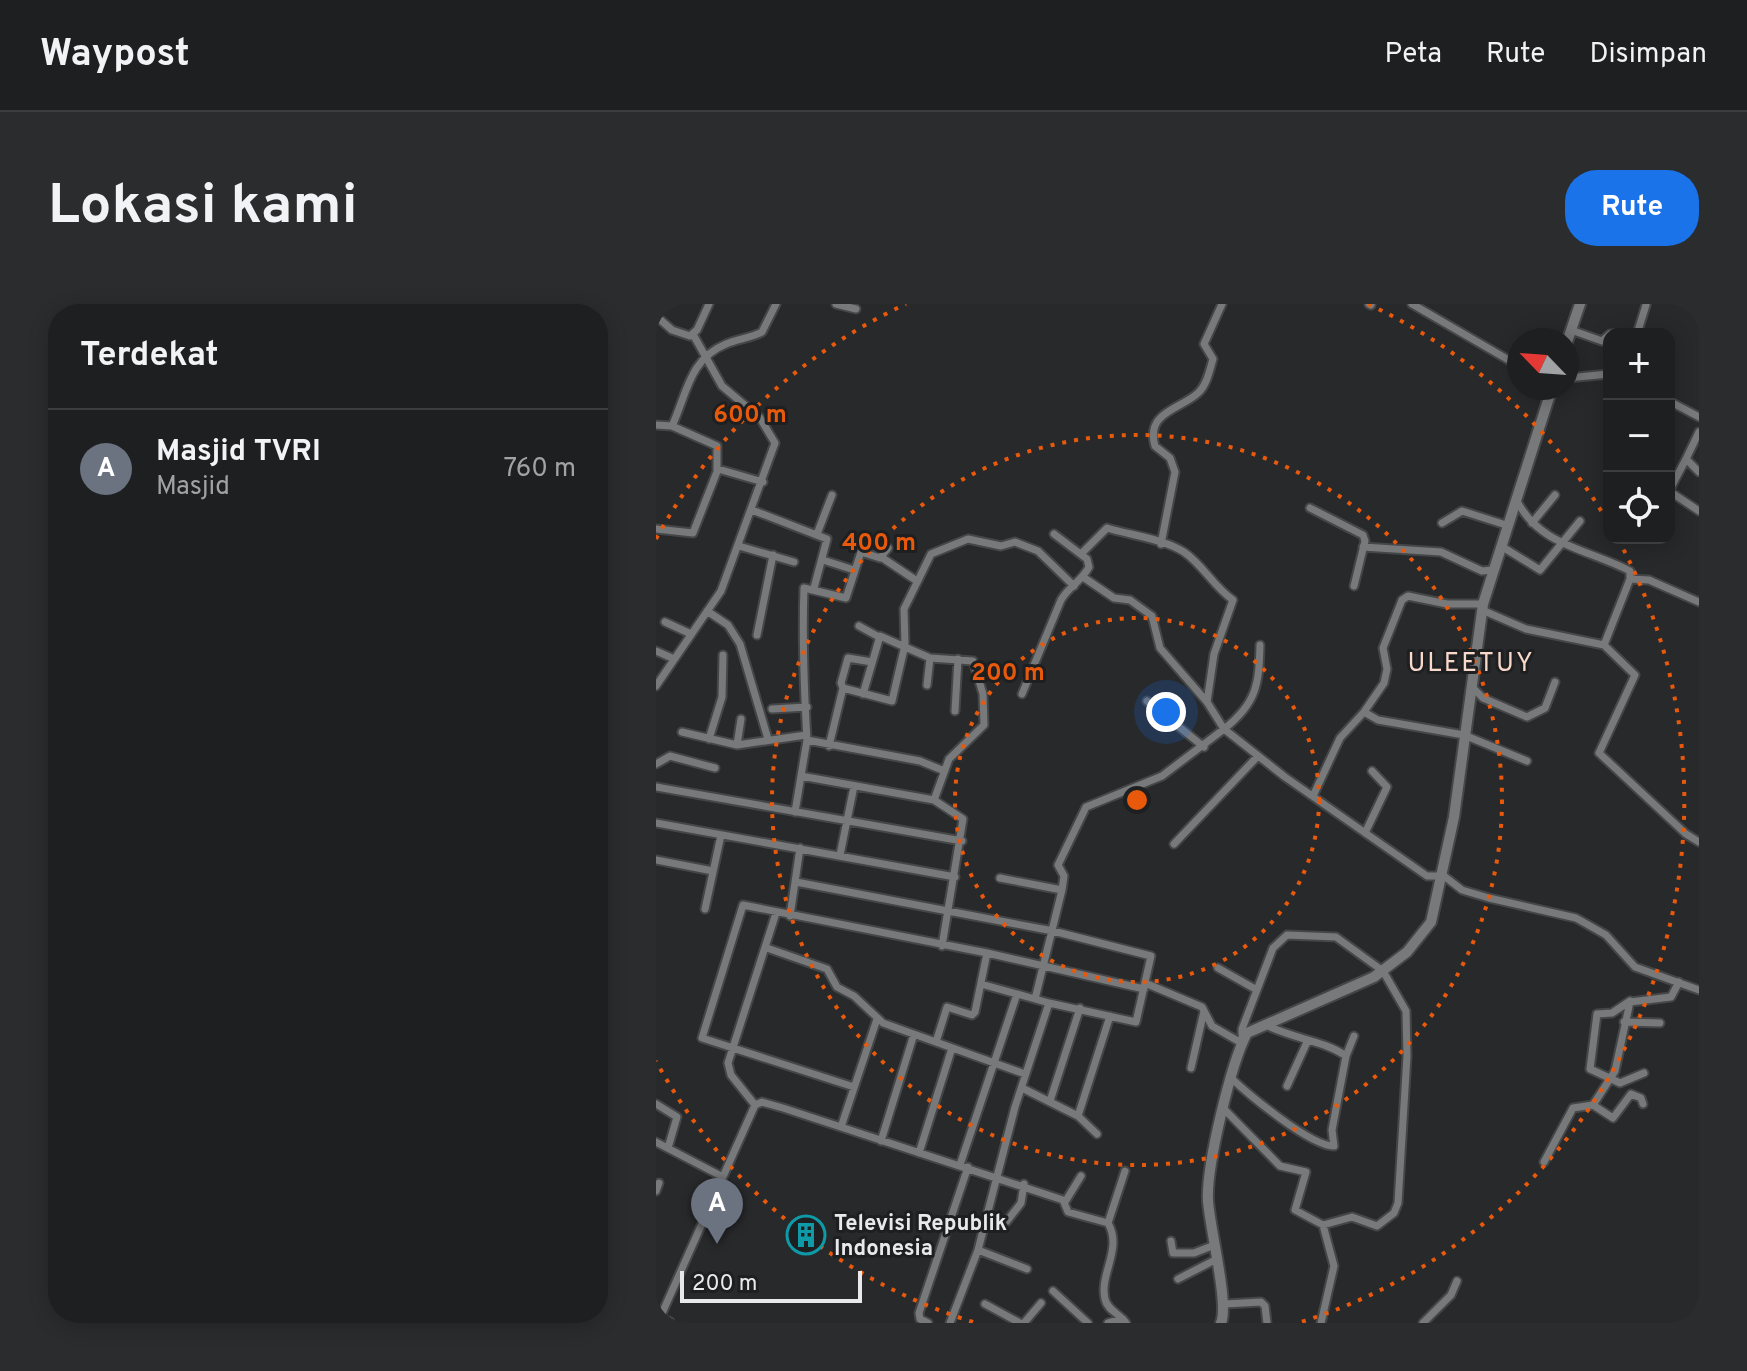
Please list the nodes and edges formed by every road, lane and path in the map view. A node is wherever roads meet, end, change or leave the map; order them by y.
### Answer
1 (709, 304) edge
2 (776, 304) edge
3 (836, 304) edge
4 (1222, 304) edge
5 (1412, 304) edge
6 (1580, 304) edge
7 (1646, 305) edge
8 (856, 309) dead end
9 (656, 316) edge
10 (1572, 328) edge
11 (1639, 328) edge
12 (1579, 333) edge
13 (694, 336) junction
14 (1603, 340) edge
15 (704, 357) junction
16 (1507, 359) edge
17 (1603, 375) edge
18 (1579, 377) edge
19 (1548, 400) edge
20 (1675, 404) edge
21 (1699, 417) edge
22 (656, 425) edge
23 (672, 426) junction
24 (1699, 432) edge
25 (1686, 459) junction
26 (717, 470) junction
27 (1699, 472) edge
28 (763, 482) junction
29 (832, 495) dead end
30 (1555, 495) dead end
31 (1517, 501) junction
32 (1310, 508) dead end
33 (752, 510) junction
34 (1699, 511) edge
35 (1580, 521) dead end
36 (1442, 523) dead end
37 (1532, 523) junction
38 (1506, 525) junction
39 (656, 529) edge
40 (817, 534) junction
41 (1054, 534) dead end
42 (1161, 544) junction
43 (1500, 544) junction
44 (1559, 544) junction
45 (739, 546) junction
46 (1363, 547) junction
47 (888, 548) dead end
48 (1081, 554) junction
49 (773, 555) junction
50 (881, 557) junction
51 (823, 560) junction
52 (794, 562) dead end
53 (854, 570) junction
54 (1492, 570) junction
55 (1083, 577) junction
56 (1630, 579) junction
57 (917, 581) junction
58 (1074, 586) junction
59 (1354, 586) dead end
60 (814, 588) junction
61 (1699, 602) edge
62 (1482, 607) junction
63 (707, 611) junction
64 (665, 622) dead end
65 (859, 626) dead end
66 (691, 634) junction
67 (757, 635) dead end
68 (879, 637) junction
69 (905, 645) junction
70 (1260, 645) dead end
71 (1604, 645) junction
72 (656, 651) edge
73 (723, 655) dead end
74 (672, 658) junction
75 (930, 658) junction
76 (958, 659) junction
77 (872, 662) junction
78 (1555, 682) dead end
79 (927, 685) dead end
80 (1470, 685) junction
81 (656, 686) edge
82 (843, 688) junction
83 (863, 694) junction
84 (1022, 694) dead end
85 (1147, 701) dead end
86 (1207, 702) junction
87 (807, 707) junction
88 (772, 709) dead end
89 (955, 711) dead end
90 (1364, 712) junction
91 (741, 719) dead end
92 (1224, 729) junction
93 (682, 732) dead end
94 (1464, 735) junction
95 (806, 738) junction
96 (709, 739) junction
97 (768, 739) junction
98 (737, 745) junction
99 (829, 746) junction
100 (1204, 747) junction
101 (1257, 757) junction
102 (1527, 761) dead end
103 (656, 764) edge
104 (715, 768) dead end
105 (942, 770) junction
106 (1372, 771) dead end
107 (801, 776) junction
108 (854, 786) junction
109 (656, 787) edge
110 (1313, 796) junction
111 (934, 800) junction
112 (795, 812) junction
113 (846, 822) junction
114 (656, 823) edge
115 (1365, 833) junction
116 (721, 835) junction
117 (962, 841) junction
118 (1699, 842) edge
119 (1174, 844) dead end
120 (800, 848) junction
121 (840, 855) junction
122 (656, 860) edge
123 (713, 871) junction
124 (1444, 876) junction
125 (955, 877) junction
126 (1000, 878) dead end
127 (796, 882) junction
128 (1062, 890) junction
129 (705, 909) dead end
130 (949, 911) junction
131 (776, 913) junction
132 (790, 916) junction
133 (1053, 931) junction
134 (942, 946) junction
135 (767, 948) junction
136 (987, 953) junction
137 (1044, 965) junction
138 (1218, 968) dead end
139 (1383, 971) junction
140 (1679, 982) junction
141 (981, 984) junction
142 (1145, 986) junction
143 (1257, 990) junction
144 (1699, 990) edge
145 (1017, 994) junction
146 (1035, 999) junction
147 (1631, 1000) junction
148 (1049, 1003) junction
149 (1080, 1008) junction
150 (1204, 1010) junction
151 (1110, 1016) junction
152 (877, 1019) junction
153 (1624, 1022) junction
154 (1660, 1023) dead end
155 (1265, 1024) junction
156 (914, 1034) junction
157 (1246, 1035) junction
158 (1354, 1036) dead end
159 (1308, 1040) junction
160 (936, 1042) junction
161 (952, 1048) junction
162 (734, 1049) junction
163 (1346, 1056) junction
164 (993, 1062) junction
165 (1191, 1068) dead end
166 (1644, 1073) dead end
167 (1025, 1074) junction
168 (1230, 1077) junction
169 (1610, 1078) junction
170 (1287, 1086) dead end
171 (854, 1087) junction
172 (1022, 1088) junction
173 (1050, 1101) junction
174 (656, 1104) edge
175 (1643, 1104) dead end
176 (755, 1105) junction
177 (1593, 1105) junction
178 (1224, 1109) junction
179 (1078, 1116) junction
180 (841, 1127) junction
181 (1097, 1134) dead end
182 (881, 1141) junction
183 (656, 1142) edge
184 (668, 1148) junction
185 (919, 1153) junction
186 (1544, 1162) dead end
187 (964, 1166) junction
188 (1125, 1171) dead end
189 (1081, 1176) dead end
190 (723, 1177) junction
191 (998, 1178) junction
192 (1024, 1184) junction
193 (1065, 1202) junction
194 (1007, 1221) dead end
195 (1108, 1223) junction
196 (1323, 1225) junction
197 (1171, 1241) dead end
198 (1212, 1246) junction
199 (978, 1250) junction
200 (1215, 1260) junction
201 (1027, 1269) dead end
202 (1178, 1279) dead end
203 (1457, 1281) dead end
204 (1053, 1291) dead end
205 (1041, 1303) dead end
206 (985, 1304) dead end
207 (1225, 1304) junction
208 (1124, 1320) edge
209 (663, 1322) edge
210 (928, 1323) edge
211 (950, 1323) edge
212 (1022, 1323) edge
213 (1088, 1323) edge
214 (1108, 1323) edge
215 (1221, 1323) edge
216 (1267, 1323) edge
217 (1321, 1323) edge
218 (1423, 1323) edge

1 - 13 street
2 - 15 street
3 - 8 street
4 - 42 street
5 - 16 street
6 - 10 street
7 - 11 street
9 - 13 street
12 - 14 street
13 - 15 street
15 - 23 street
15 - 28 street
17 - 18 street
19 - 31 street
20 - 21 street
22 - 23 street
23 - 26 street
24 - 25 street
25 - 27 street
25 - 34 street
26 - 28 street
26 - 39 street
28 - 33 street
29 - 40 street
30 - 37 street
31 - 37 street
31 - 38 street
32 - 46 street
33 - 40 street
33 - 45 street
35 - 44 street
36 - 38 street
37 - 44 street
38 - 43 street
40 - 51 street
41 - 48 street
42 - 48 street
42 - 86 street
43 - 44 street
43 - 54 street
44 - 56 street
45 - 49 street
45 - 63 street
46 - 54 street
46 - 59 street
47 - 50 street
48 - 55 street
49 - 52 street
49 - 67 street
50 - 53 street
50 - 57 street
51 - 53 street
51 - 60 street
53 - 60 street
54 - 62 street
55 - 58 street
55 - 86 street
56 - 61 street
56 - 71 street
57 - 58 street
57 - 69 street
58 - 84 street
60 - 87 street
62 - 71 street
62 - 80 street
62 - 90 street
63 - 66 street
63 - 97 street
64 - 66 street
65 - 68 street
66 - 74 street
68 - 69 street
68 - 77 street
69 - 75 street
69 - 83 street
70 - 92 street
71 - 118 street
72 - 74 street
73 - 96 street
74 - 81 street
75 - 76 street
75 - 79 street
76 - 89 street
76 - 105 street
77 - 82 street
77 - 83 street
78 - 80 street
80 - 94 street
82 - 83 street
82 - 99 street
85 - 100 street
86 - 92 street
87 - 88 street
87 - 95 street
90 - 94 street
90 - 110 street
91 - 98 street
92 - 100 street
92 - 101 street
93 - 96 street
94 - 102 street
94 - 124 street
95 - 97 street
95 - 99 street
95 - 107 street
96 - 98 street
97 - 98 street
99 - 105 street
100 - 128 street
101 - 110 street
101 - 119 street
103 - 104 street
105 - 111 street
106 - 115 street
107 - 108 street
107 - 112 street
108 - 111 street
108 - 113 street
109 - 112 street
110 - 115 street
111 - 117 street
112 - 113 street
113 - 117 street
113 - 121 street
114 - 116 street
115 - 124 street
116 - 120 street
116 - 123 street
117 - 125 street
120 - 121 street
120 - 127 street
121 - 125 street
122 - 123 street
123 - 129 street
124 - 139 street
124 - 140 street
125 - 130 street
126 - 128 street
127 - 130 street
127 - 132 street
128 - 133 street
130 - 133 street
130 - 134 street
131 - 132 street
131 - 135 street
131 - 162 street
132 - 134 street
133 - 137 street
133 - 142 street
134 - 136 street
135 - 152 street
135 - 162 street
136 - 137 street
136 - 141 street
137 - 142 street
137 - 146 street
138 - 143 street
139 - 143 street
139 - 155 street
139 - 196 street
140 - 144 street
140 - 147 street
141 - 145 street
141 - 160 street
142 - 150 street
142 - 151 street
143 - 157 street
145 - 146 street
145 - 164 street
146 - 148 street
147 - 153 street
147 - 169 street
148 - 149 street
148 - 167 street
149 - 151 street
149 - 173 street
150 - 157 street
150 - 165 street
151 - 179 street
152 - 156 street
152 - 171 street
153 - 154 street
153 - 169 street
155 - 157 street
155 - 159 street
156 - 160 street
156 - 182 street
157 - 168 street
158 - 163 street
159 - 163 street
159 - 170 street
160 - 161 street
161 - 164 street
161 - 185 street
162 - 171 street
162 - 176 street
163 - 168 street
164 - 167 street
164 - 187 street
166 - 169 street
167 - 172 street
168 - 178 street
169 - 177 street
171 - 180 street
172 - 173 street
172 - 191 street
173 - 179 street
174 - 184 street
175 - 177 street
176 - 180 street
176 - 190 street
177 - 186 street
178 - 196 street
178 - 198 street
179 - 181 street
180 - 182 street
182 - 185 street
183 - 184 street
184 - 190 street
185 - 187 street
187 - 191 street
187 - 210 street
188 - 195 street
189 - 193 street
190 - 209 street
191 - 192 street
191 - 199 street
192 - 193 street
192 - 194 street
193 - 195 street
195 - 208 street
196 - 217 street
197 - 198 street
198 - 200 street
199 - 201 street
199 - 211 street
200 - 202 street
200 - 207 street
203 - 218 street
204 - 213 street
205 - 212 street
206 - 212 street
207 - 215 street
207 - 216 street
208 - 214 street

